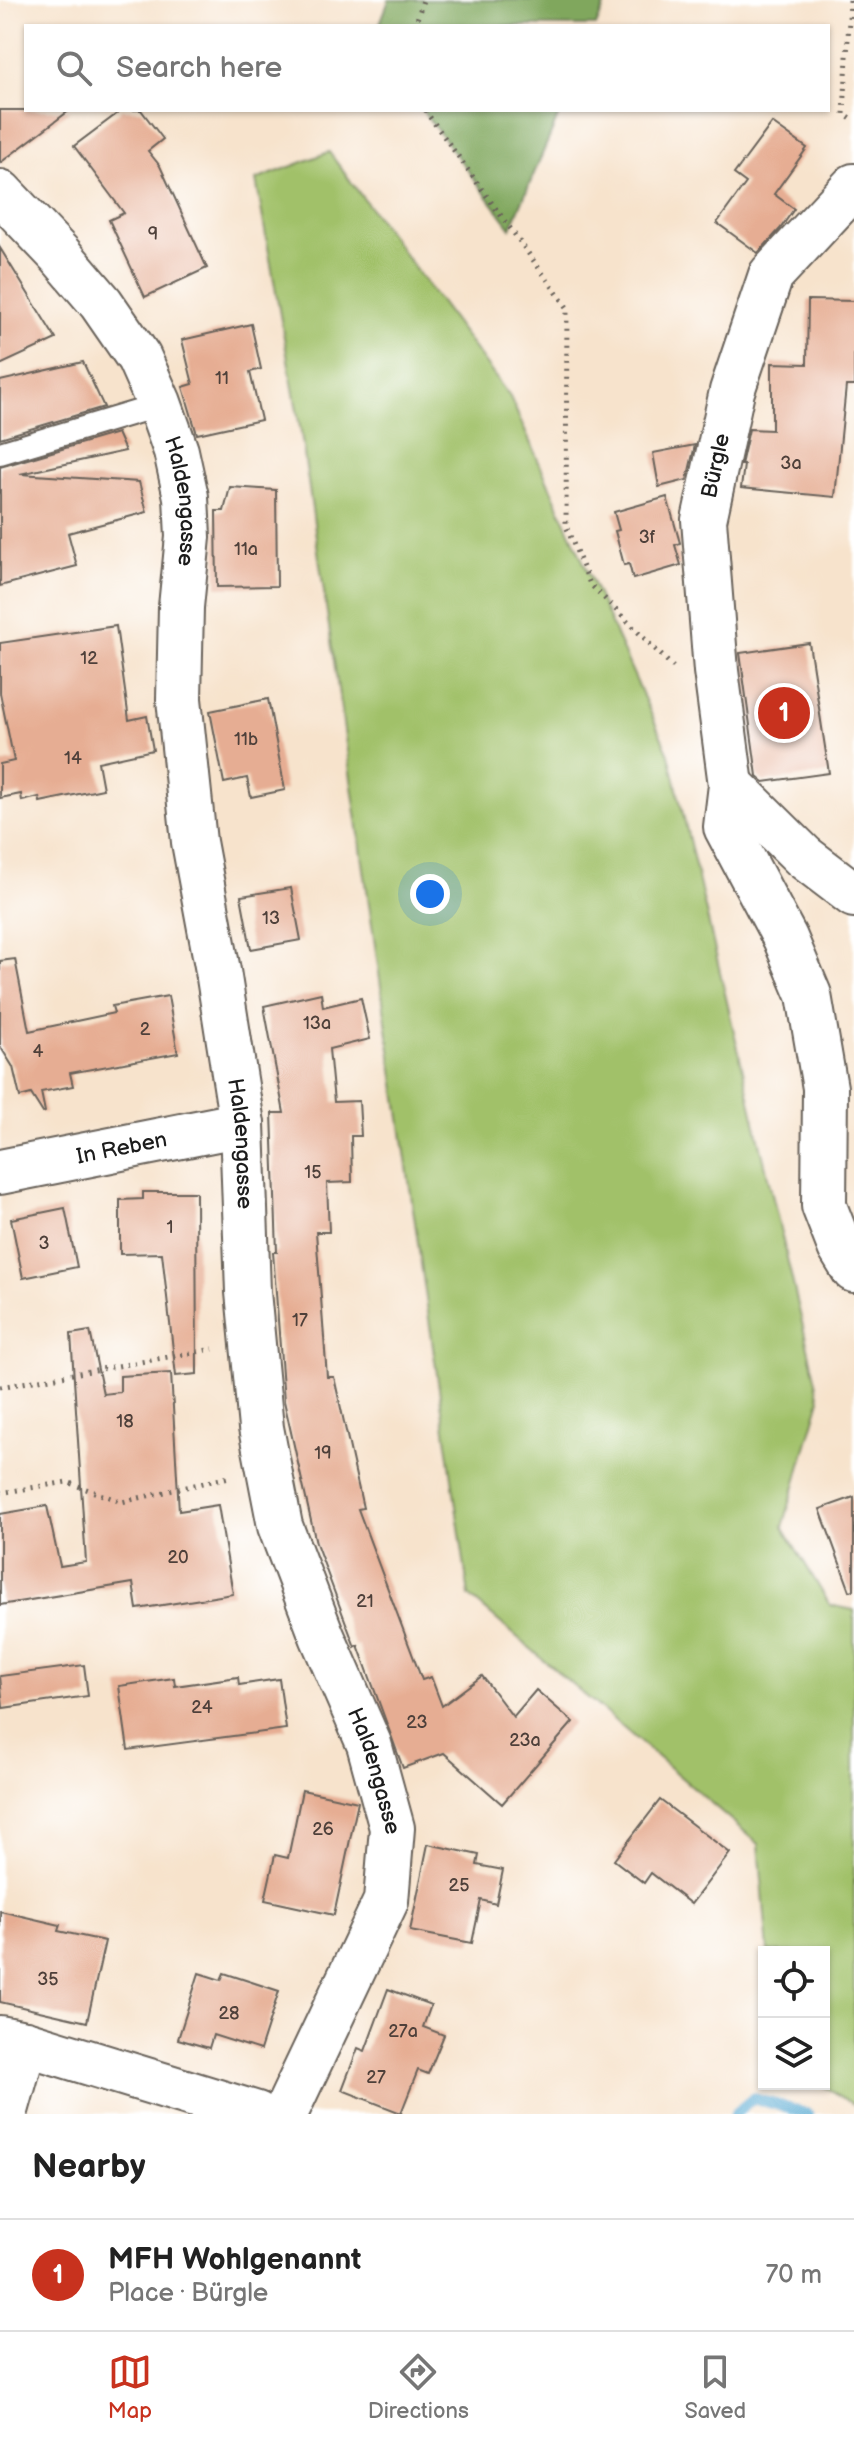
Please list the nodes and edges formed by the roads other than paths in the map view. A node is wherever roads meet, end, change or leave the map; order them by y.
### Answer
1 (854, 186) edge
2 (0, 192) edge
3 (160, 405) junction
4 (0, 453) edge
5 (731, 785) junction
6 (854, 895) edge
7 (242, 1124) junction
8 (0, 1172) edge
9 (854, 1270) edge
10 (12, 2041) edge
11 (5, 2114) edge
12 (257, 2114) edge
13 (285, 2114) edge

1 - 5 street, Bürgle
2 - 3 street, Haldengasse
3 - 4 lane
3 - 7 street, Haldengasse
5 - 6 street
5 - 9 street, Bürgle
7 - 8 street, In Reben
7 - 13 street, Haldengasse
10 - 11 street
10 - 12 street

